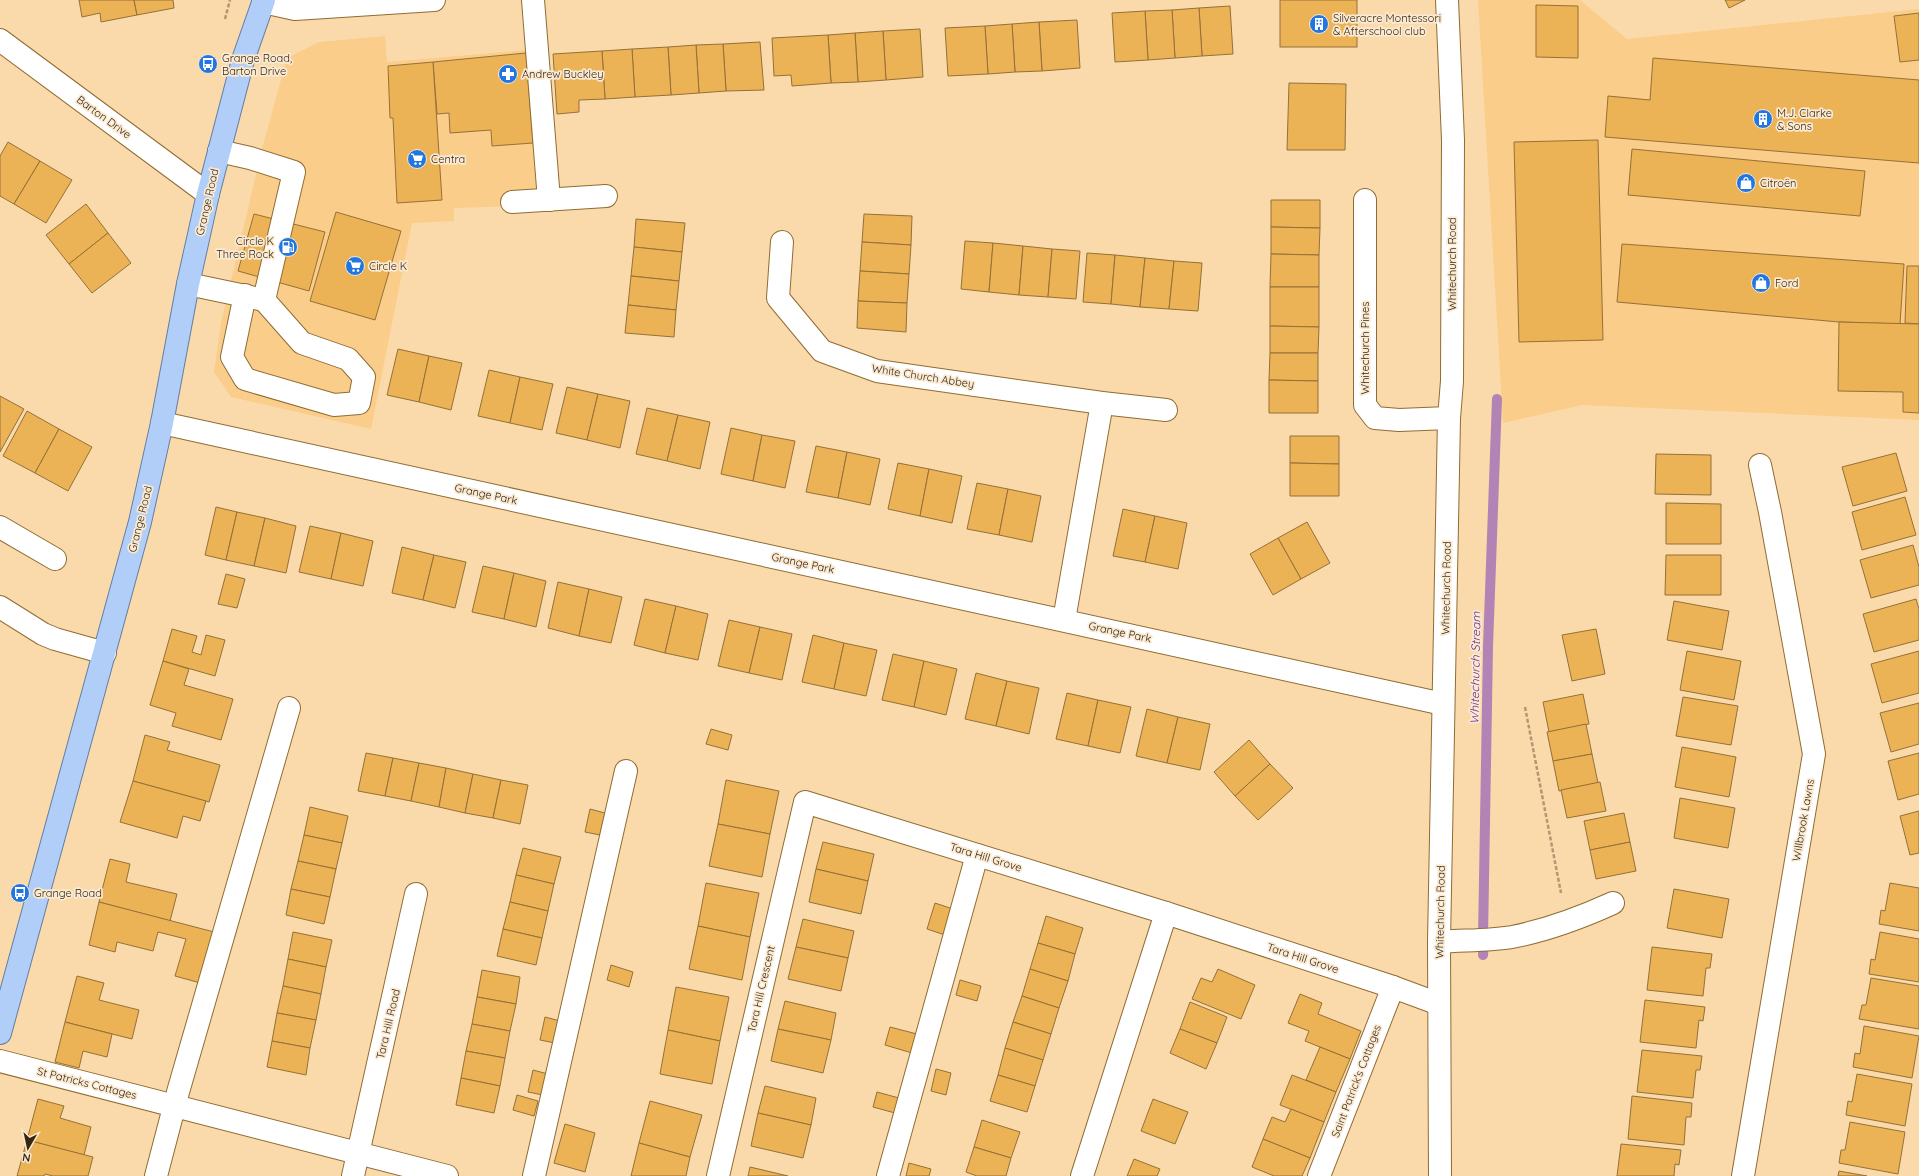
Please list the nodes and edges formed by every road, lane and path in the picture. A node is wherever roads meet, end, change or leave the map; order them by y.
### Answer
1 (434, 0) edge
2 (533, 0) edge
3 (1447, 0) edge
4 (264, 1) edge
5 (0, 40) edge
6 (219, 151) junction
7 (208, 194) junction
8 (606, 196) dead end
9 (549, 200) junction
10 (1365, 200) dead end
11 (512, 202) dead end
12 (782, 242) dead end
13 (188, 284) junction
14 (254, 298) junction
15 (1102, 403) junction
16 (1166, 410) dead end
17 (1449, 418) junction
18 (162, 423) junction
19 (1760, 465) dead end
20 (0, 528) edge
21 (55, 559) dead end
22 (0, 607) edge
23 (1064, 620) junction
24 (105, 653) junction
25 (1443, 704) junction
26 (1525, 707) dead end
27 (289, 708) dead end
28 (626, 771) dead end
29 (805, 802) joint
30 (977, 855) junction
31 (416, 894) dead end
32 (1613, 903) dead end
33 (1166, 913) junction
34 (1567, 923) junction
35 (1439, 942) junction
36 (1393, 987) junction
37 (1439, 1004) junction
38 (0, 1033) edge
39 (0, 1061) edge
40 (175, 1106) junction
41 (358, 1153) junction
42 (156, 1176) edge
43 (353, 1176) edge
44 (447, 1176) edge
45 (534, 1176) edge
46 (718, 1176) edge
47 (888, 1176) edge
48 (1082, 1176) edge
49 (1319, 1176) edge
50 (1440, 1176) edge
51 (1743, 1176) edge

1 - 4 street
2 - 9 street
3 - 17 street, Whitechurch Road
4 - 6 main road, Grange Road
5 - 7 street, Barton Drive
6 - 7 main road, Grange Road
6 - 14 street
7 - 13 main road, Grange Road
8 - 9 street
9 - 11 street
10 - 17 street, Whitechurch Pines
12 - 15 street, White Church Abbey
13 - 14 street
13 - 18 main road, Grange Road
14 - 14 street
15 - 16 street, White Church Abbey
15 - 23 street
17 - 25 street, Whitechurch Road
18 - 23 street, Grange Park
18 - 24 main road, Grange Road
19 - 51 street, Willbrook Lawns
20 - 21 street
22 - 24 street
23 - 25 street, Grange Park
24 - 38 main road, Grange Road
25 - 35 street, Whitechurch Road
26 - 34 path
27 - 40 street
28 - 45 street
29 - 30 street, Tara Hill Grove
29 - 46 street, Tara Hill Crescent
30 - 33 street, Tara Hill Grove
30 - 47 street
31 - 41 street, Tara Hill Road
32 - 34 street
33 - 36 street, Tara Hill Grove
33 - 48 street
34 - 35 street
35 - 37 street, Whitechurch Road
36 - 37 street, Tara Hill Grove
36 - 49 street, Saint Patrick's Cottages
37 - 50 street, Whitechurch Road
39 - 40 street, St Patricks Cottages
40 - 41 street
40 - 42 street
41 - 43 street, Tara Hill Road
41 - 44 street

